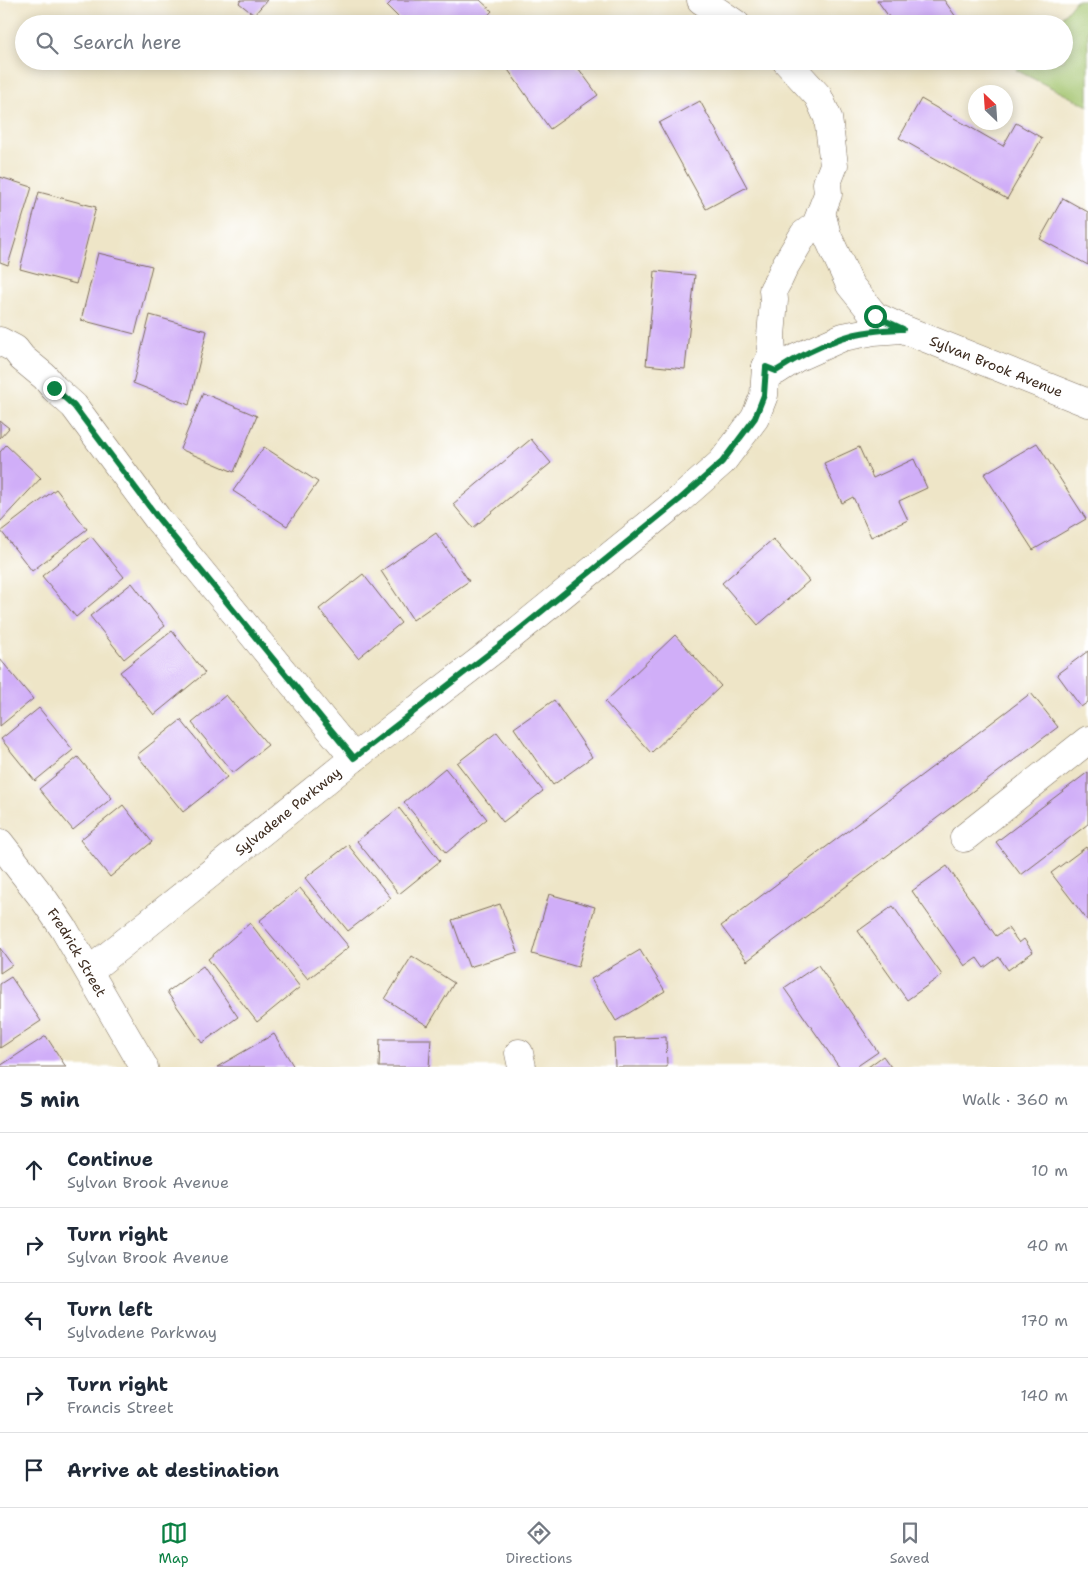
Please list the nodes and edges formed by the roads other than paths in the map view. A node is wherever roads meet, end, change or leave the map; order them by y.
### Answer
1 (701, 0) edge
2 (723, 15) edge
3 (794, 70) edge
4 (821, 212) junction
5 (903, 329) junction
6 (0, 341) edge
7 (766, 367) junction
8 (1088, 403) edge
9 (1088, 740) edge
10 (354, 758) junction
11 (964, 838) dead end
12 (0, 843) edge
13 (89, 971) junction
14 (144, 1067) edge

1 - 2 street
3 - 4 street, Sylvadene Parkway
4 - 5 street, Sylvan Brook Avenue
4 - 7 street, Sylvadene Parkway
5 - 7 street, Sylvan Brook Avenue
5 - 8 street, Sylvan Brook Avenue
6 - 10 street
7 - 10 street, Sylvadene Parkway
9 - 11 street
10 - 13 street, Sylvadene Parkway
12 - 13 street, Fredrick Street
13 - 14 street, Fredrick Street

